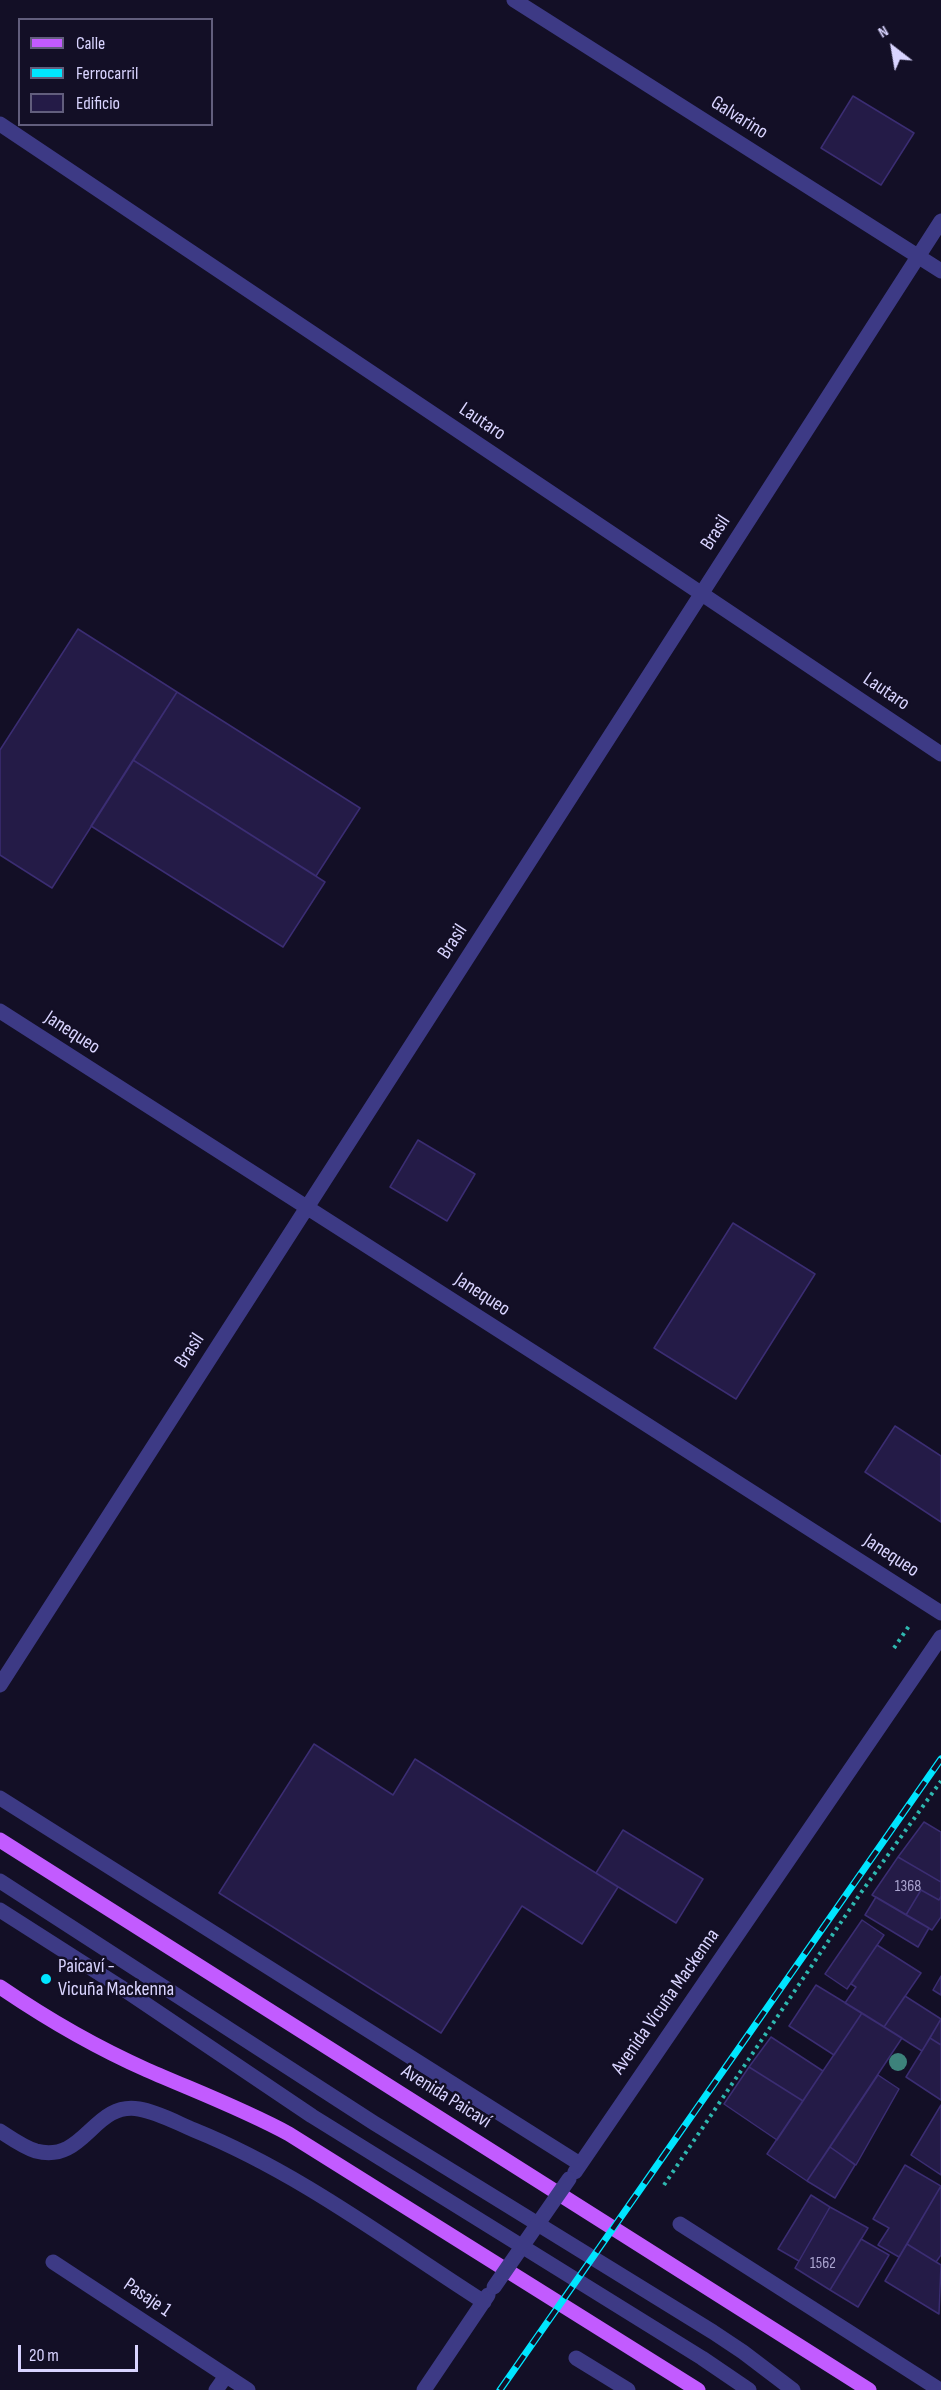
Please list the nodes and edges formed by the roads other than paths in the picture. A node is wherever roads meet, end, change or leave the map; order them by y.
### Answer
1 (514, 0) edge
2 (0, 124) edge
3 (941, 221) edge
4 (919, 256) junction
5 (941, 271) edge
6 (702, 594) junction
7 (941, 754) edge
8 (0, 1011) edge
9 (307, 1208) junction
10 (941, 1613) edge
11 (941, 1637) edge
12 (0, 1685) edge
13 (0, 1798) edge
14 (0, 1840) edge
15 (0, 1881) edge
16 (0, 1910) edge
17 (0, 1987) edge
18 (0, 2131) edge
19 (580, 2164) junction
20 (680, 2224) dead end
21 (54, 2262) dead end
22 (483, 2302) junction
23 (576, 2358) dead end
24 (226, 2376) junction
25 (216, 2390) edge
26 (248, 2390) edge
27 (424, 2390) edge
28 (628, 2390) edge
29 (698, 2390) edge
30 (749, 2390) edge
31 (793, 2390) edge
32 (869, 2390) edge
33 (940, 2390) edge

1 - 4 street, Galvarino
2 - 6 street, Lautaro
3 - 4 street, Brasil
4 - 5 street, Galvarino
4 - 6 street, Brasil
6 - 7 street, Lautaro
6 - 9 street, Brasil
8 - 9 street, Janequeo
9 - 10 street, Janequeo
9 - 12 street, Brasil
11 - 19 street, Avenida Vicuña Mackenna
13 - 19 street, Avenida Paicaví
14 - 32 main road, Avenida Paicaví
15 - 31 street
16 - 30 street
17 - 29 main road
18 - 22 street
19 - 22 street, Avenida Vicuña Mackenna, bridge
20 - 33 street
21 - 24 street, Pasaje 1
22 - 27 street, Avenida Vicuña Mackenna
23 - 28 street
24 - 25 street
24 - 26 street, Pasaje 1

